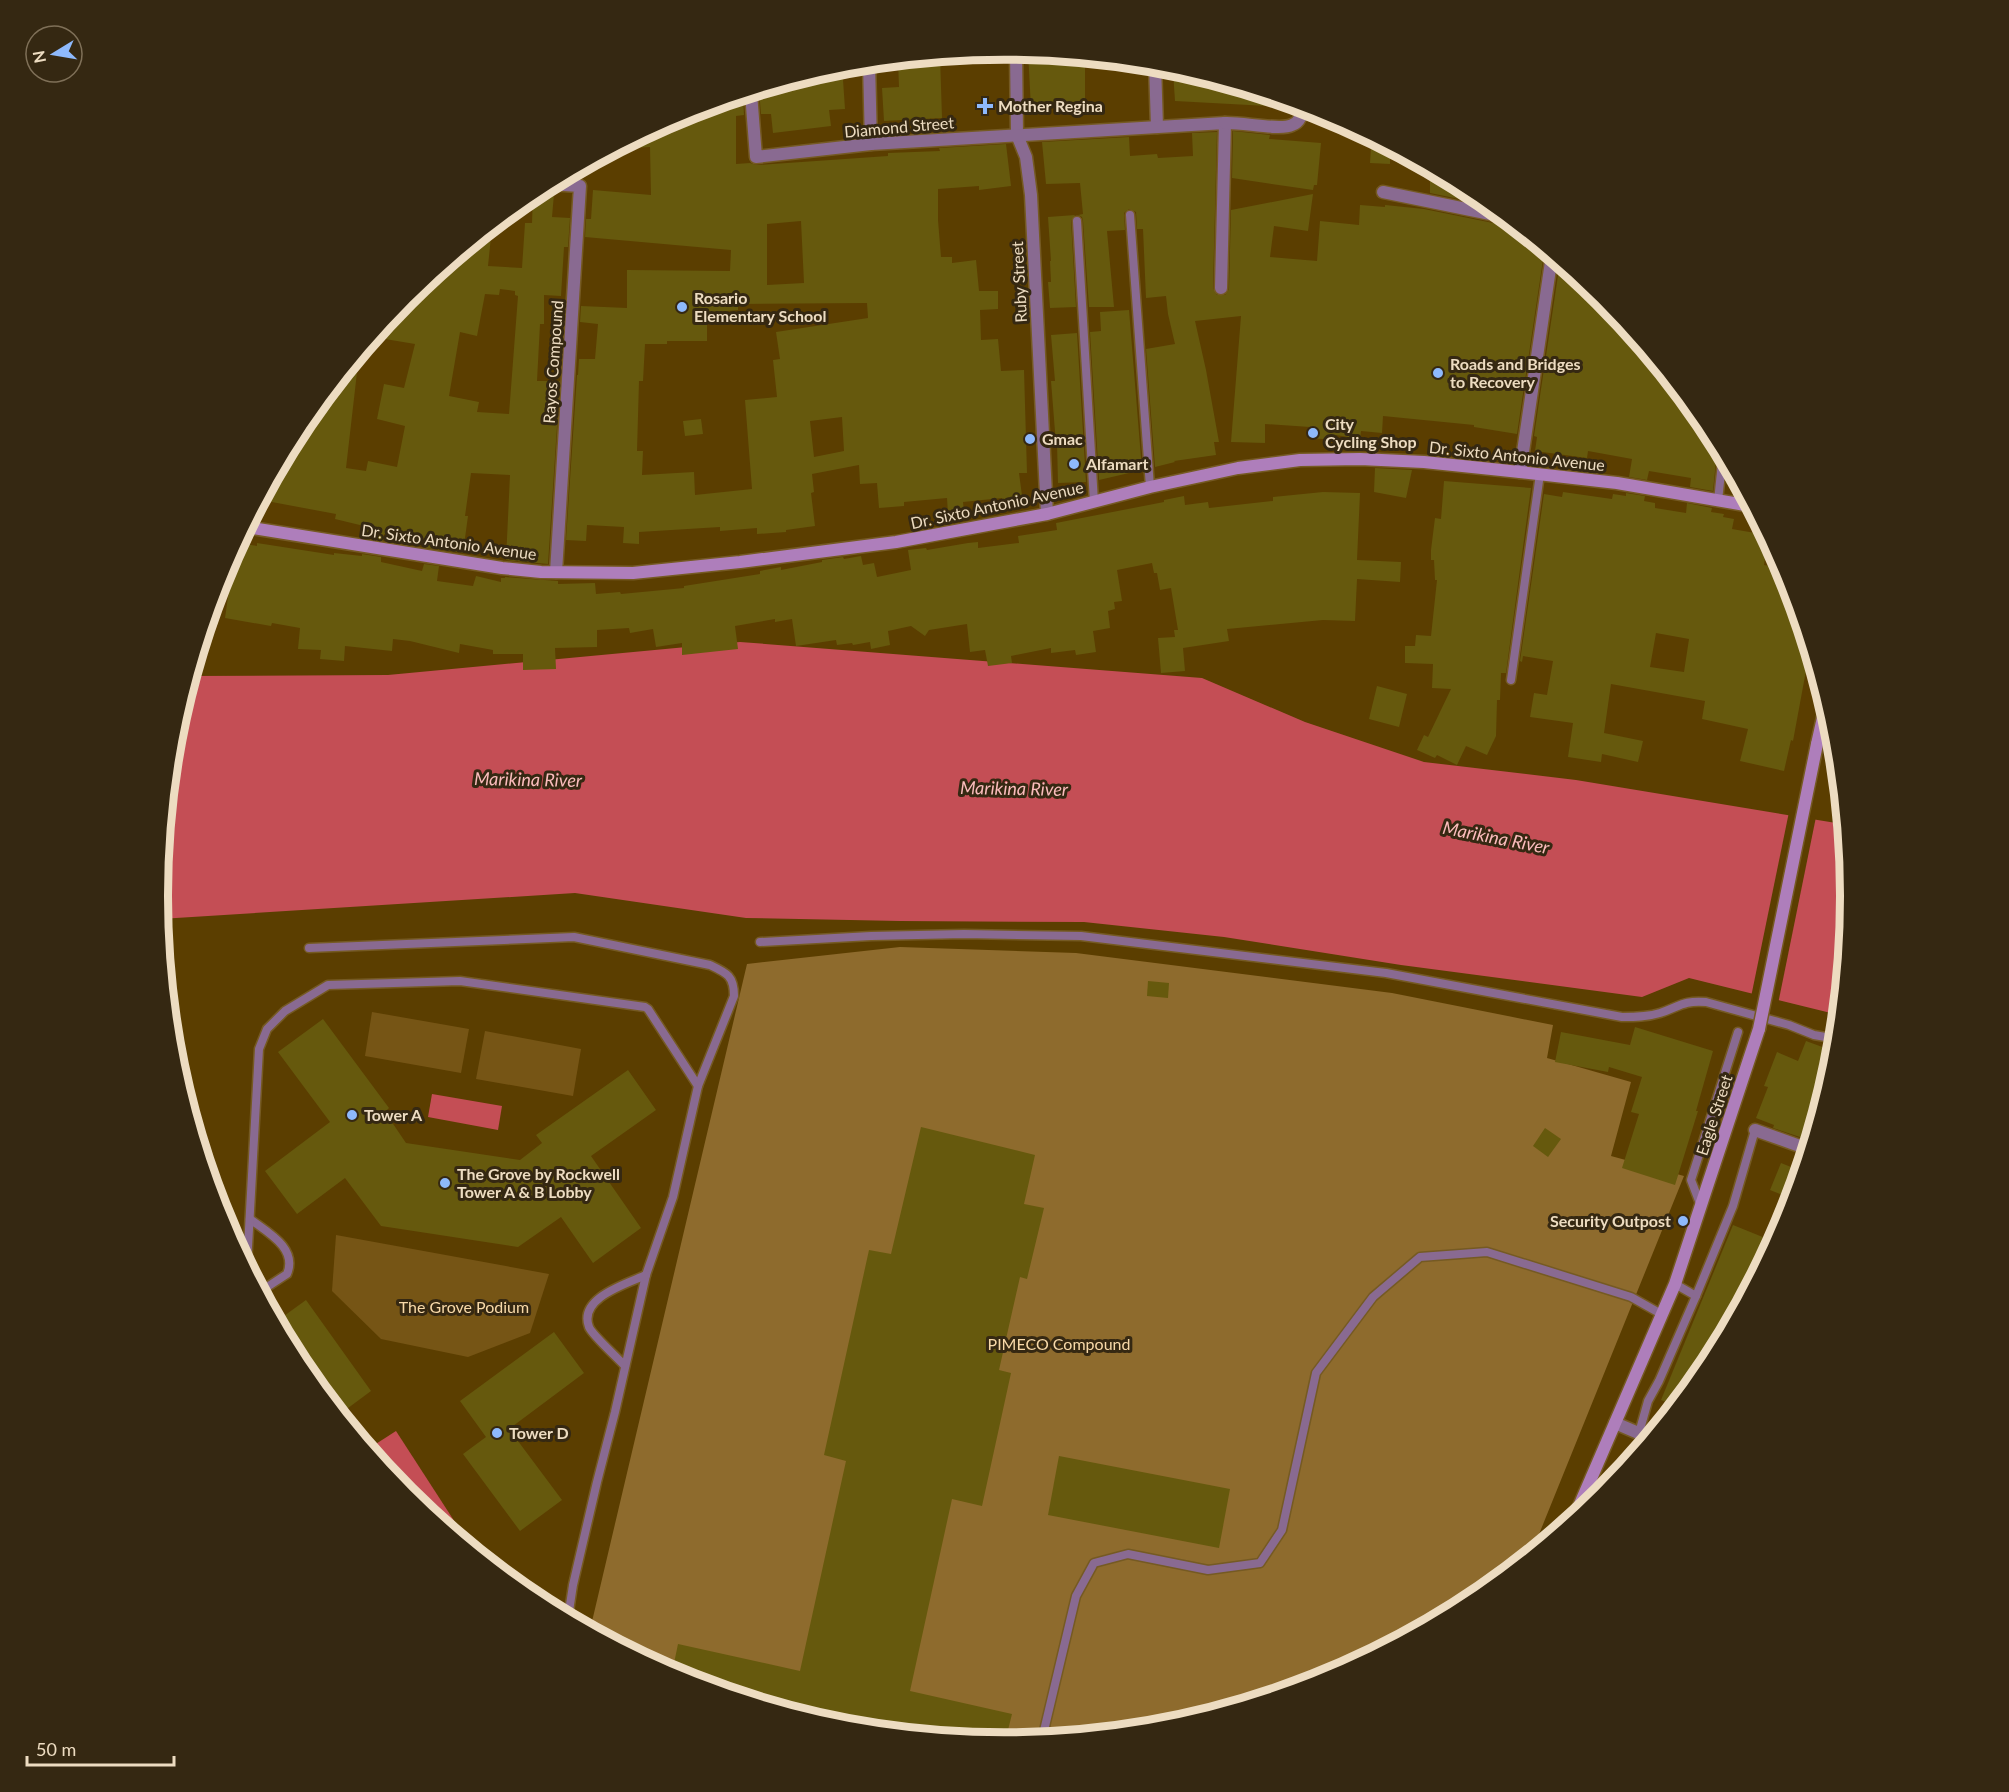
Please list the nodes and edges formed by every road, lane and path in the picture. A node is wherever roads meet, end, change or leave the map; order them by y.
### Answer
1 (1016, 60) edge
2 (869, 71) edge
3 (1155, 74) edge
4 (751, 99) edge
5 (1301, 115) edge
6 (1225, 123) junction
7 (1157, 127) junction
8 (1017, 135) junction
9 (871, 144) junction
10 (566, 185) edge
11 (1383, 192) dead end
12 (1482, 210) edge
13 (1130, 215) dead end
14 (1077, 221) dead end
15 (1551, 263) edge
16 (1221, 288) dead end
17 (1722, 467) edge
18 (1520, 472) junction
19 (1540, 474) junction
20 (1150, 487) junction
21 (1718, 501) junction
22 (1094, 502) junction
23 (1742, 505) edge
24 (1047, 514) junction
25 (254, 528) edge
26 (556, 572) junction
27 (1511, 680) dead end
28 (1822, 723) edge
29 (760, 942) dead end
30 (309, 948) dead end
31 (1738, 1032) dead end
32 (1828, 1037) edge
33 (699, 1086) junction
34 (1755, 1130) joint
35 (1802, 1147) edge
36 (1701, 1206) junction
37 (250, 1219) junction
38 (248, 1251) edge
39 (646, 1275) junction
40 (1675, 1284) junction
41 (267, 1288) edge
42 (1696, 1296) junction
43 (1663, 1315) junction
44 (625, 1366) junction
45 (1616, 1423) junction
46 (1644, 1433) edge
47 (1643, 1435) edge
48 (1582, 1501) edge
49 (570, 1610) edge
50 (1044, 1731) edge

1 - 8 street, Ruby Street
2 - 9 street
3 - 7 street
4 - 9 street, Diamond Street
5 - 6 street, Diamond Street
6 - 7 street, Diamond Street
6 - 16 street
7 - 8 street, Diamond Street
8 - 9 street, Diamond Street
8 - 24 street, Ruby Street
10 - 26 street, Rayos Compound
11 - 12 street
13 - 20 lane
14 - 22 lane
15 - 18 street
17 - 21 lane
18 - 19 main road, Dr. Sixto Antonio Avenue
18 - 20 main road, Dr. Sixto Antonio Avenue
19 - 21 main road, Dr. Sixto Antonio Avenue
19 - 27 lane
20 - 22 main road, Dr. Sixto Antonio Avenue
21 - 23 main road, Dr. Sixto Antonio Avenue
22 - 24 main road, Dr. Sixto Antonio Avenue
24 - 26 main road, Dr. Sixto Antonio Avenue
25 - 26 main road, Dr. Sixto Antonio Avenue
28 - 36 main road, Eagle Street, bridge
29 - 32 lane
30 - 33 lane
31 - 36 lane
33 - 37 lane
33 - 39 lane
34 - 35 street
34 - 42 lane
36 - 40 main road, Eagle Street
37 - 38 lane
37 - 41 lane
39 - 44 lane
39 - 44 lane
40 - 42 lane
40 - 43 main road, Eagle Street
42 - 46 lane
43 - 45 main road, Eagle Street
43 - 50 lane
44 - 49 lane
45 - 47 street
45 - 48 main road, Eagle Street

